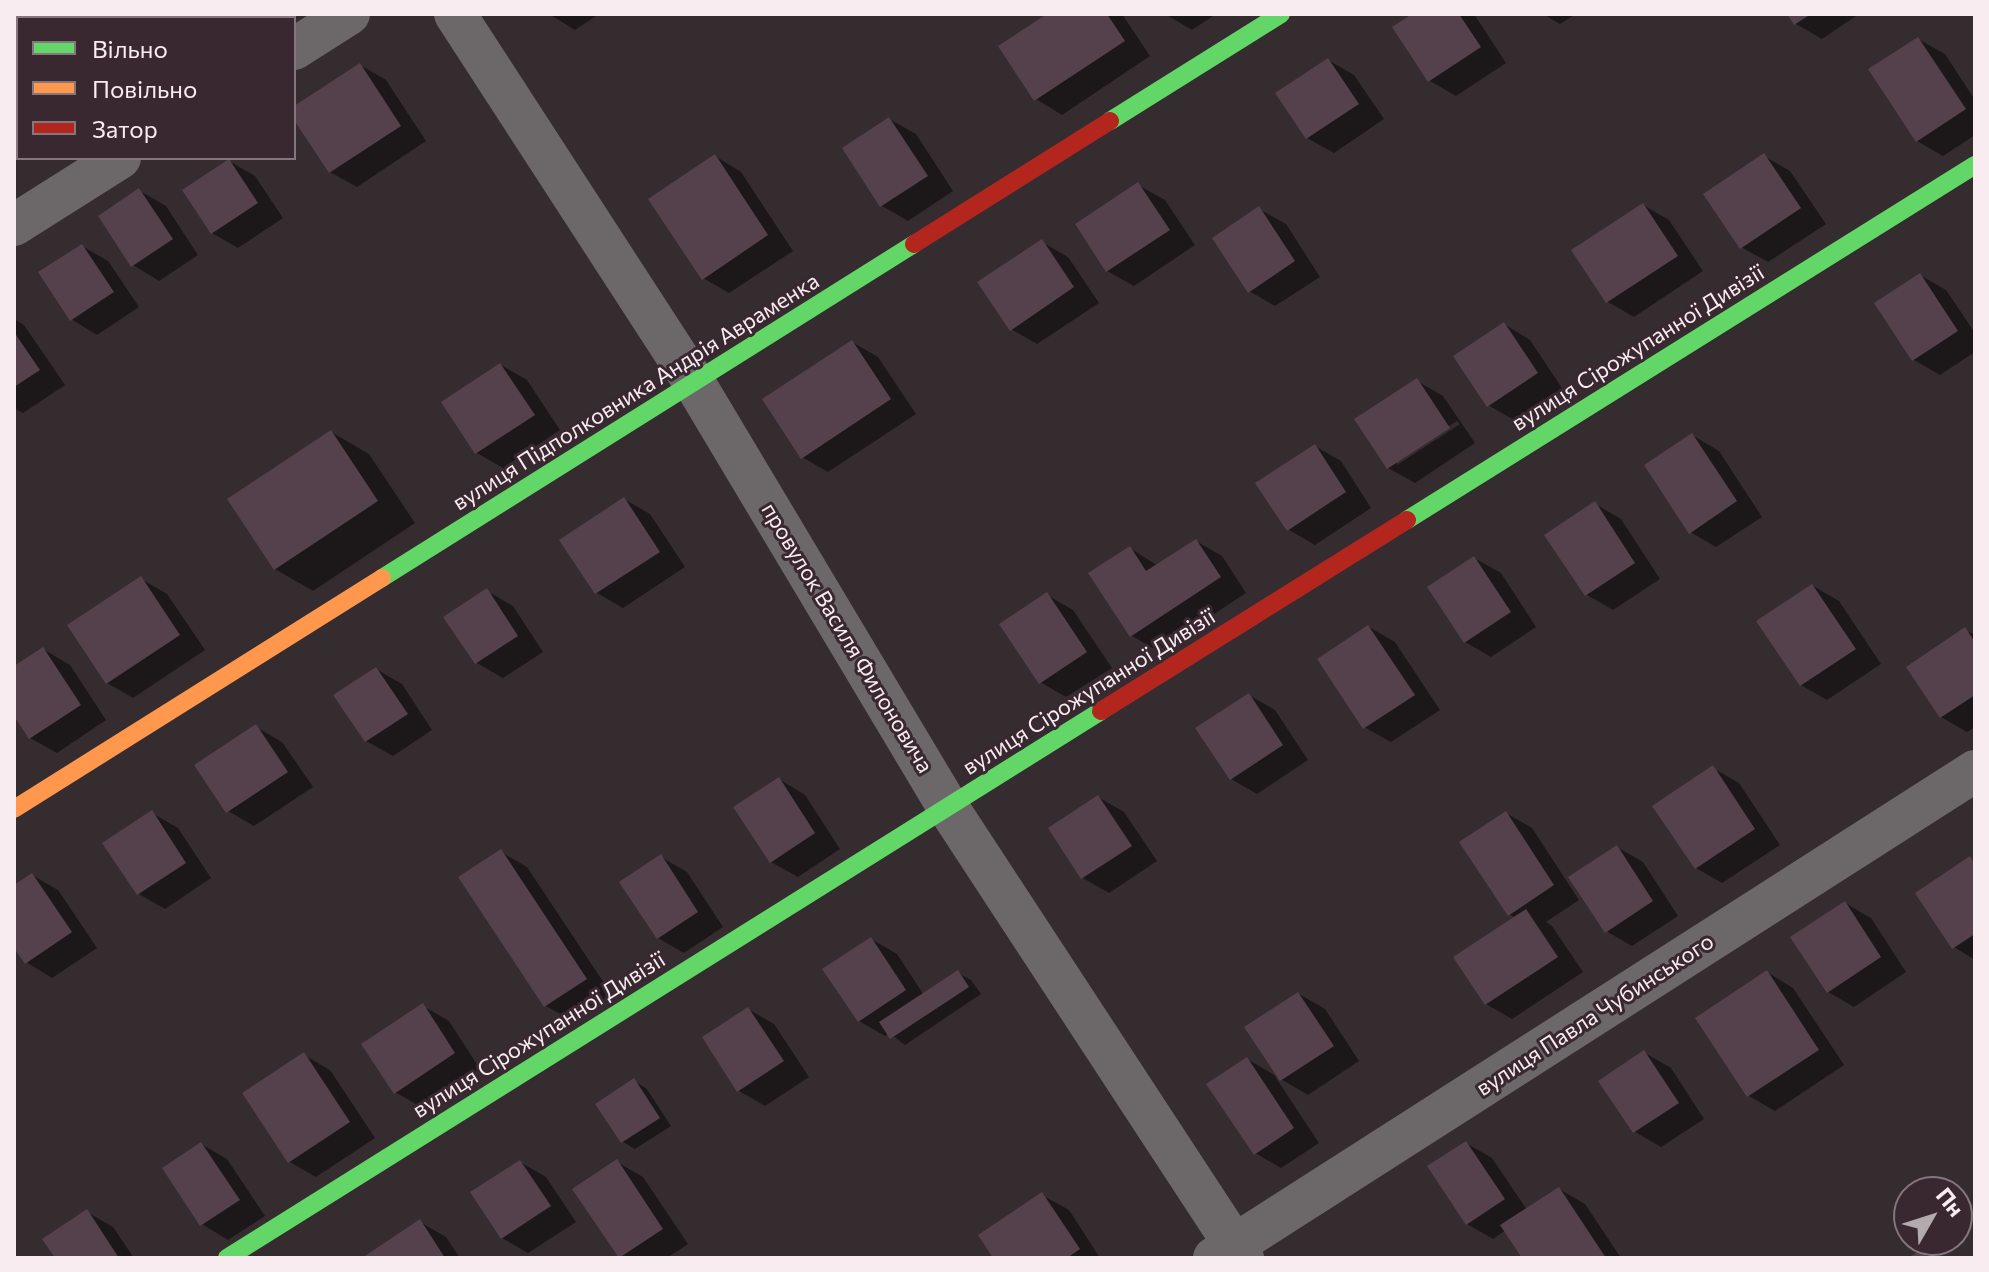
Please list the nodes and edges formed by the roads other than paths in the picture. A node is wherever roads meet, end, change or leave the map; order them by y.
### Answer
1 (349, 14) edge
2 (455, 14) edge
3 (1281, 14) edge
4 (296, 48) edge
5 (117, 160) edge
6 (1975, 165) edge
7 (14, 225) edge
8 (695, 384) junction
9 (1975, 771) edge
10 (14, 809) edge
11 (949, 809) junction
12 (1231, 1254) edge
13 (227, 1258) edge

1 - 4 street
2 - 8 street, провулок Василя Филоновича
3 - 8 street, вулиця Підполковника Андрія Авраменка
5 - 7 street
6 - 11 street, вулиця Сірожупанної Дивізії
8 - 10 street, вулиця Підполковника Андрія Авраменка
8 - 11 street, провулок Василя Филоновича
9 - 12 street, вулиця Павла Чубинського
11 - 12 street, провулок Василя Филоновича
11 - 13 street, вулиця Сірожупанної Дивізії

